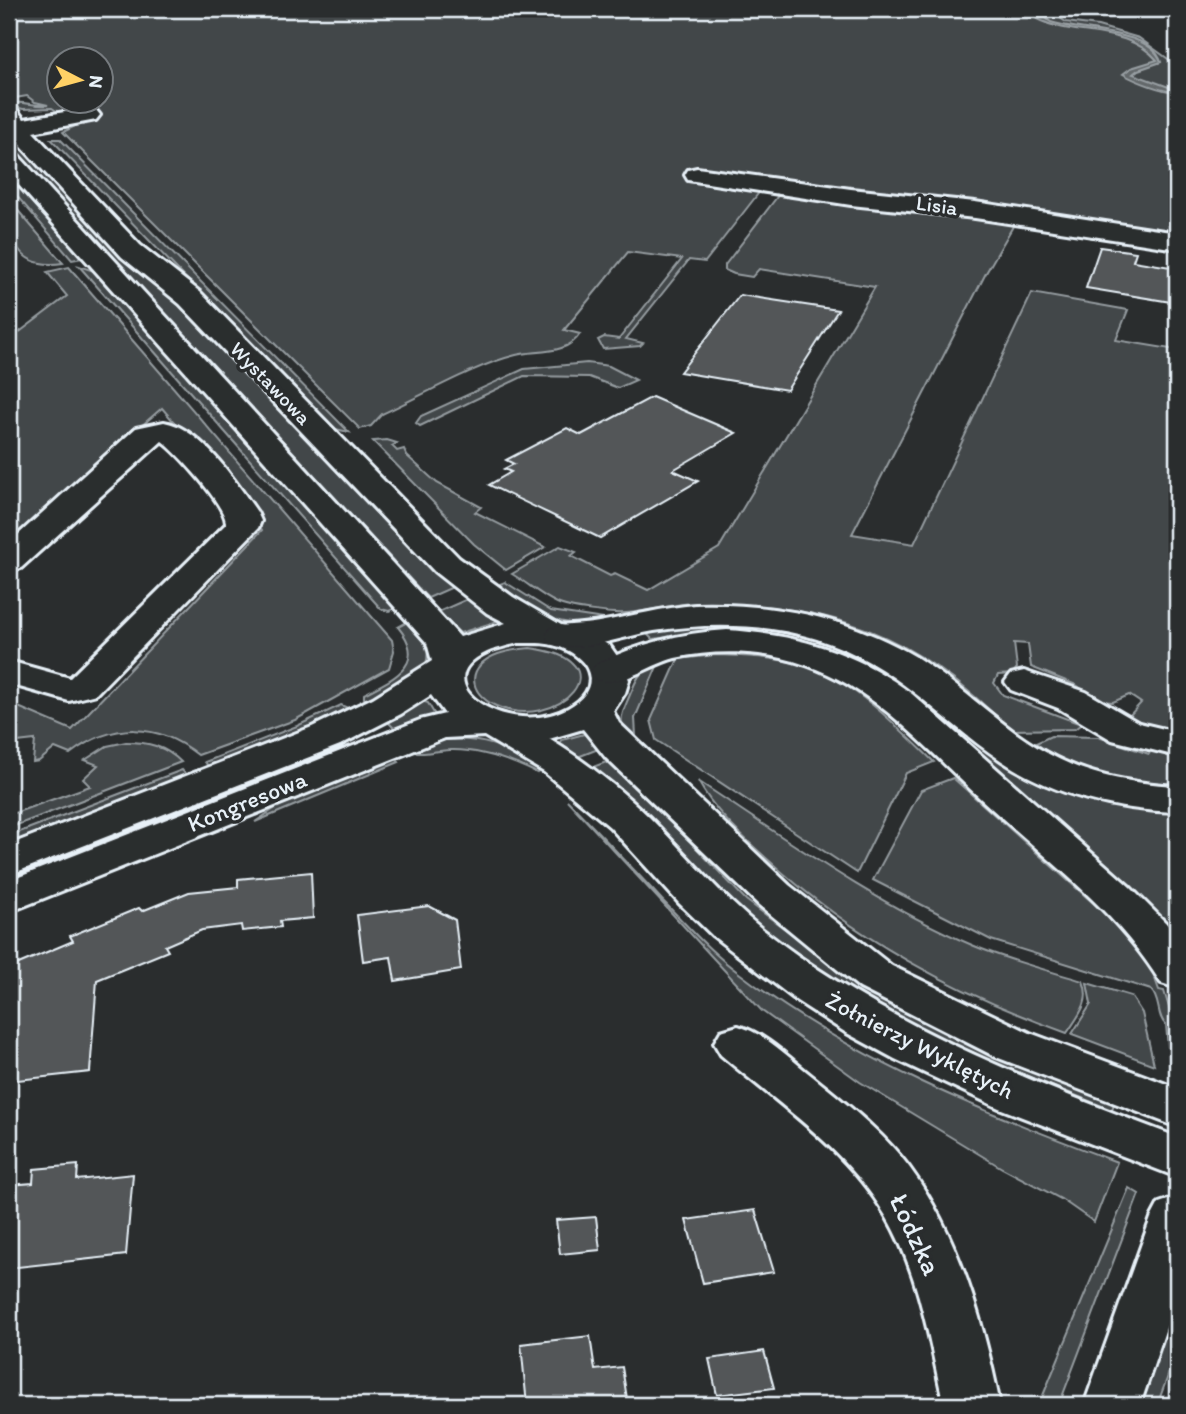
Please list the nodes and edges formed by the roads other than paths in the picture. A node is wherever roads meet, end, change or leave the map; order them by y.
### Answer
1 (48, 116) edge
2 (11, 121) edge
3 (9, 160) edge
4 (697, 175) dead end
5 (1177, 241) edge
6 (9, 561) edge
7 (556, 634) junction
8 (449, 666) junction
9 (9, 672) edge
10 (1024, 682) dead end
11 (601, 691) junction
12 (493, 726) junction
13 (1177, 744) edge
14 (1177, 799) edge
15 (9, 861) edge
16 (9, 897) edge
17 (1177, 972) edge
18 (738, 1043) dead end
19 (1055, 1087) junction
20 (1177, 1108) edge
21 (1177, 1157) edge
22 (1177, 1218) edge
23 (972, 1405) edge
24 (1112, 1405) edge

1 - 2 street
2 - 7 street, Wystawowa
3 - 8 street, Wystawowa
4 - 5 street, Lisia
6 - 9 street
7 - 8 street
7 - 11 street
7 - 14 street
8 - 12 street
8 - 15 street, Kongresowa
10 - 13 street
11 - 12 street
11 - 17 street
11 - 19 street, Żołnierzy Wyklętych
12 - 16 street, Kongresowa
12 - 19 street, Żołnierzy Wyklętych
18 - 23 street, Łódzka
19 - 20 street, Żołnierzy Wyklętych
19 - 21 street, Żołnierzy Wyklętych
22 - 24 street

